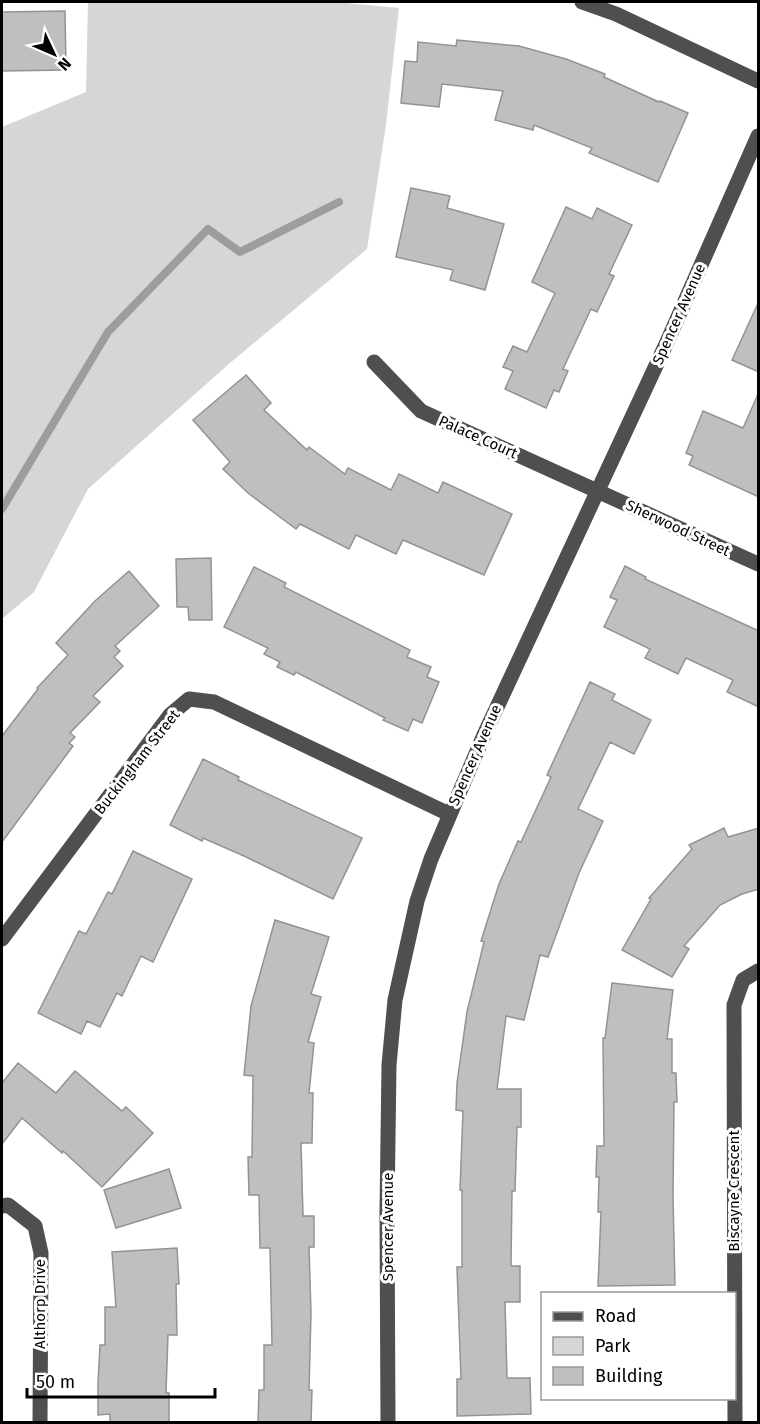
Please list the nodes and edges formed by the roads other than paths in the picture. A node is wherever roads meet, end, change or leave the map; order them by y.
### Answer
1 (582, 2) edge
2 (759, 81) edge
3 (759, 136) edge
4 (374, 362) dead end
5 (598, 491) junction
6 (759, 564) edge
7 (449, 814) junction
8 (2, 939) edge
9 (759, 971) edge
10 (2, 1206) edge
11 (735, 1292) edge
12 (735, 1400) edge
13 (40, 1422) edge
14 (388, 1422) edge
15 (735, 1422) edge

1 - 2 street
3 - 5 street, Spencer Avenue
4 - 5 street, Palace Court
5 - 6 street, Sherwood Street
5 - 7 street, Spencer Avenue
7 - 8 street, Buckingham Street
7 - 14 street, Spencer Avenue
9 - 11 street, Biscayne Crescent
10 - 13 street, Althorp Drive
12 - 15 street, Biscayne Crescent

